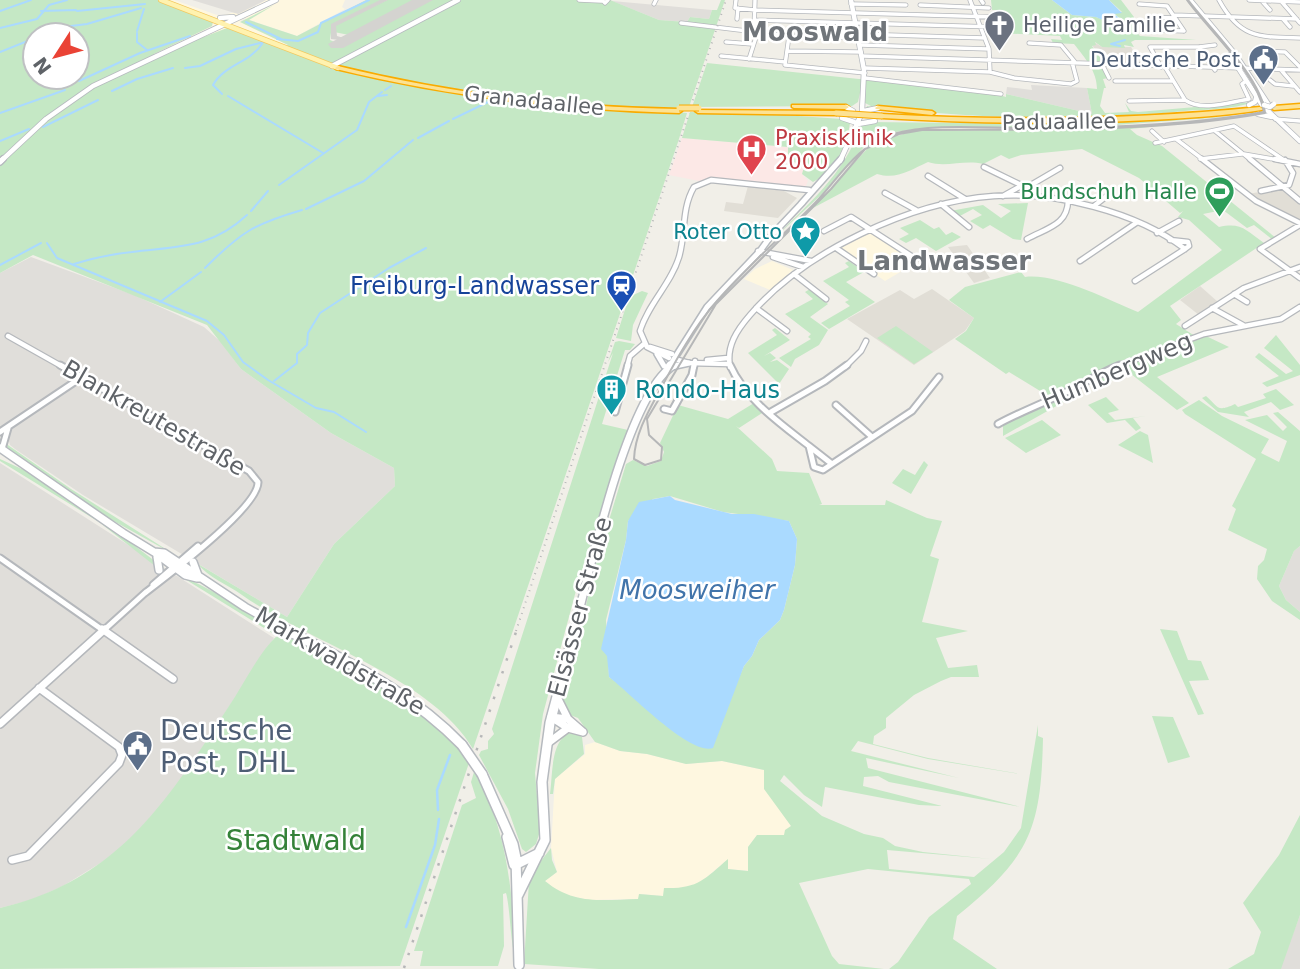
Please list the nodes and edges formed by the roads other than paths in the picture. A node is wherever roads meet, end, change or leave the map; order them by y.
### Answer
1 (161, 0) edge
2 (167, 0) edge
3 (458, 0) edge
4 (579, 0) edge
5 (608, 0) edge
6 (736, 0) edge
7 (755, 0) edge
8 (904, 0) edge
9 (919, 0) edge
10 (970, 0) edge
11 (1188, 0) edge
12 (1219, 0) edge
13 (1249, 0) edge
14 (1261, 0) edge
15 (271, 1) edge
16 (601, 1) edge
17 (1281, 1) edge
18 (851, 2) edge
19 (1300, 2) edge
20 (1139, 4) dead end
21 (906, 5) junction
22 (920, 5) junction
23 (972, 7) junction
24 (737, 8) junction
25 (989, 8) dead end
26 (755, 10) junction
27 (1270, 10) dead end
28 (853, 13) junction
29 (909, 15) junction
30 (923, 15) junction
31 (1174, 15) junction
32 (1200, 15) junction
33 (976, 17) junction
34 (995, 17) dead end
35 (1149, 17) dead end
36 (1229, 17) junction
37 (238, 18) junction
38 (737, 19) dead end
39 (1283, 19) junction
40 (754, 20) junction
41 (1298, 21) edge
42 (681, 23) dead end
43 (855, 23) junction
44 (222, 24) junction
45 (981, 27) junction
46 (996, 27) dead end
47 (1290, 27) dead end
48 (1152, 30) dead end
49 (756, 31) junction
50 (789, 36) junction
51 (858, 36) junction
52 (985, 38) junction
53 (1300, 38) edge
54 (726, 42) dead end
55 (1029, 43) dead end
56 (752, 44) junction
57 (860, 45) junction
58 (1215, 45) dead end
59 (1199, 47) junction
60 (989, 49) junction
61 (787, 51) junction
62 (862, 54) junction
63 (721, 56) dead end
64 (749, 59) junction
65 (991, 60) junction
66 (1265, 60) dead end
67 (785, 62) junction
68 (1073, 62) junction
69 (336, 64) junction
70 (1102, 64) junction
71 (1163, 67) junction
72 (1300, 69) edge
73 (1215, 70) junction
74 (1281, 70) junction
75 (1242, 71) junction
76 (990, 72) junction
77 (865, 73) junction
78 (1109, 78) dead end
79 (1270, 79) dead end
80 (1115, 81) dead end
81 (1174, 81) junction
82 (1246, 81) junction
83 (1293, 86) junction
84 (1300, 92) edge
85 (1001, 94) dead end
86 (1185, 100) junction
87 (1129, 101) dead end
88 (1300, 104) edge
89 (846, 107) joint
90 (1266, 107) junction
91 (679, 110) junction
92 (759, 110) junction
93 (880, 113) junction
94 (858, 114) junction
95 (1168, 118) junction
96 (1276, 119) junction
97 (874, 121) junction
98 (1300, 121) edge
99 (985, 122) junction
100 (1152, 131) dead end
101 (1215, 131) junction
102 (1290, 134) junction
103 (1300, 134) edge
104 (1176, 139) junction
105 (1300, 141) edge
106 (1164, 142) junction
107 (1155, 143) dead end
108 (1243, 154) junction
109 (1200, 159) junction
110 (1285, 160) junction
111 (0, 162) edge
112 (1300, 163) edge
113 (984, 167) dead end
114 (1060, 168) dead end
115 (928, 176) dead end
116 (1023, 187) junction
117 (1283, 187) junction
118 (811, 190) junction
119 (1261, 191) dead end
120 (1112, 192) dead end
121 (885, 193) dead end
122 (799, 195) junction
123 (1028, 195) junction
124 (1003, 196) junction
125 (965, 199) junction
126 (1068, 200) junction
127 (1300, 201) edge
128 (941, 204) junction
129 (1094, 206) junction
130 (916, 210) junction
131 (1179, 221) dead end
132 (1136, 223) junction
133 (1300, 224) edge
134 (969, 227) dead end
135 (872, 230) junction
136 (824, 231) dead end
137 (773, 233) junction
138 (1157, 233) junction
139 (1027, 239) dead end
140 (767, 244) junction
141 (836, 248) junction
142 (760, 252) junction
143 (778, 255) junction
144 (916, 259) dead end
145 (795, 260) junction
146 (811, 261) junction
147 (1080, 261) dead end
148 (789, 262) junction
149 (803, 267) junction
150 (1300, 267) edge
151 (1291, 270) junction
152 (796, 272) junction
153 (873, 274) dead end
154 (1300, 278) edge
155 (1135, 281) dead end
156 (1234, 293) junction
157 (826, 299) dead end
158 (1247, 302) dead end
159 (1300, 307) edge
160 (756, 308) junction
161 (1212, 308) junction
162 (1243, 325) junction
163 (1185, 326) dead end
164 (787, 331) dead end
165 (8, 336) dead end
166 (866, 341) dead end
167 (645, 343) junction
168 (657, 354) junction
169 (673, 357) junction
170 (728, 361) junction
171 (693, 362) junction
172 (665, 368) junction
173 (82, 377) junction
174 (939, 377) dead end
175 (836, 405) dead end
176 (664, 409) dead end
177 (615, 412) dead end
178 (771, 412) junction
179 (998, 424) dead end
180 (4, 432) edge
181 (872, 437) junction
182 (809, 444) junction
183 (2, 452) edge
184 (832, 464) junction
185 (202, 544) junction
186 (196, 553) junction
187 (156, 554) junction
188 (2, 561) edge
189 (193, 562) joint
190 (177, 565) junction
191 (159, 570) joint
192 (199, 579) junction
193 (156, 581) junction
194 (145, 593) junction
195 (105, 631) junction
196 (173, 679) dead end
197 (39, 688) junction
198 (556, 694) junction
199 (551, 718) junction
200 (568, 719) junction
201 (0, 724) edge
202 (568, 728) junction
203 (546, 745) junction
204 (538, 853) junction
205 (12, 860) dead end
206 (532, 864) junction
207 (514, 866) junction
208 (518, 895) junction
209 (519, 965) dead end

1 - 44 main road
2 - 44 main road
3 - 69 main road
4 - 16 street
5 - 16 street
6 - 24 street
7 - 26 street
8 - 21 street
9 - 22 street
10 - 23 street
11 - 32 main road
12 - 36 street
13 - 14 street
14 - 17 street
14 - 27 street
15 - 37 main road
17 - 19 street
17 - 41 street
18 - 21 street
18 - 28 main road, Elsässer Straße
20 - 31 street
21 - 29 street
22 - 23 street
22 - 30 street
23 - 25 street
23 - 33 street
24 - 26 street
24 - 38 street
26 - 28 street
26 - 40 street
28 - 29 street
28 - 43 main road, Elsässer Straße
29 - 30 street
30 - 33 street
31 - 32 street
31 - 35 street
31 - 48 street
32 - 36 street
32 - 75 main road
33 - 34 street
33 - 45 street
36 - 39 street
36 - 53 street
37 - 44 main road
37 - 44 main road
39 - 41 street
39 - 47 street
40 - 43 street
40 - 49 street
42 - 49 street
43 - 45 street
43 - 51 main road, Elsässer Straße
44 - 69 main road, Granadaallee
44 - 111 main road
45 - 46 street
45 - 52 street
49 - 50 street
49 - 56 street
50 - 51 street
50 - 61 street
51 - 52 street
51 - 57 main road, Elsässer Straße
52 - 60 street
54 - 56 street
55 - 68 street
56 - 64 street
57 - 60 street
57 - 62 main road, Elsässer Straße
58 - 59 street
59 - 71 street
59 - 73 street
60 - 65 street
61 - 62 street
61 - 67 street
62 - 65 street
62 - 77 main road, Elsässer Straße
63 - 64 street
64 - 67 street
65 - 68 street
65 - 76 street
66 - 72 street
67 - 77 street
68 - 70 street
68 - 76 street
69 - 91 highway, Granadaallee
69 - 91 highway, Granadaallee
70 - 71 street
70 - 78 street
71 - 73 street
71 - 81 street
72 - 74 street
73 - 75 street
74 - 75 street
74 - 83 street
75 - 82 main road
75 - 90 main road
76 - 77 street
77 - 85 street
77 - 94 main road, Elsässer Straße
79 - 83 street
80 - 81 street
81 - 86 street
82 - 86 street
82 - 90 main road
83 - 84 street
86 - 87 street
88 - 90 highway
89 - 92 highway
89 - 94 main road
90 - 93 highway, Paduaallee
90 - 95 highway
90 - 95 highway, Paduaallee
90 - 96 main road
90 - 96 main road
91 - 92 highway, Granadaallee, bridge
92 - 94 highway, bridge
93 - 94 highway, Paduaallee, bridge
93 - 94 main road
93 - 99 highway, Paduaallee
94 - 97 main road
94 - 97 main road
94 - 118 main road, Elsässer Straße
95 - 99 highway, Paduaallee
96 - 98 street
96 - 102 main road
97 - 99 highway
100 - 106 street
101 - 104 street
101 - 108 street
101 - 110 street
102 - 103 street
102 - 105 main road
104 - 106 street
104 - 109 street
106 - 107 street
108 - 109 street
108 - 110 street
108 - 117 street
109 - 133 street
110 - 112 street
110 - 117 street
113 - 116 street
114 - 116 street
115 - 125 street
116 - 123 street
116 - 124 street
117 - 119 street
117 - 127 street
118 - 122 main road, Elsässer Straße
118 - 122 street
120 - 129 street
121 - 130 street
122 - 137 main road, Elsässer Straße
122 - 167 street
123 - 124 street
123 - 126 street
124 - 125 street
125 - 128 street
126 - 129 street
126 - 139 street
128 - 130 street
128 - 134 street
129 - 132 street
130 - 135 street
131 - 138 street
132 - 138 street
132 - 147 street
133 - 151 street
135 - 136 street
135 - 141 street
135 - 144 street
137 - 140 main road, Elsässer Straße
137 - 142 main road, Elsässer Straße
138 - 155 street
140 - 142 main road, Elsässer Straße
140 - 143 street
141 - 146 street
141 - 153 street
142 - 143 street
142 - 148 street
142 - 169 main road, Elsässer Straße
143 - 145 street
145 - 146 street
145 - 149 street
146 - 149 street
148 - 149 street
148 - 152 street
149 - 152 street
150 - 151 street
151 - 154 street
151 - 156 street
152 - 157 street
152 - 160 street
156 - 158 street
156 - 161 street
159 - 162 street, Humbergweg
160 - 164 street
160 - 170 street
161 - 162 street
161 - 163 street
162 - 179 street, Humbergweg
165 - 173 street, Blankreutestraße
166 - 178 street
167 - 168 street
167 - 169 street
167 - 177 street
168 - 169 street
168 - 172 main road
169 - 171 street
169 - 172 main road, Elsässer Straße
170 - 171 street
170 - 178 street
171 - 172 main road
171 - 176 street
172 - 198 main road, Elsässer Straße
173 - 180 street
173 - 185 street, Blankreutestraße
174 - 181 street
175 - 181 street
178 - 182 street
180 - 183 street
181 - 184 street
182 - 184 street
182 - 184 street
183 - 187 main road, Markwaldstraße
185 - 186 street, Blankreutestraße
185 - 190 street, Blankreutestraße
186 - 189 street, Blankreutestraße
186 - 190 street, Blankreutestraße
187 - 190 main road, Markwaldstraße
187 - 191 main road
188 - 195 street
189 - 192 main road
190 - 192 main road, Markwaldstraße
190 - 193 street
190 - 194 street
191 - 193 street
192 - 207 main road, Markwaldstraße, bridge
193 - 194 street
194 - 195 street
195 - 196 street
195 - 197 street
197 - 201 street
197 - 205 street
198 - 199 main road, Elsässer Straße
198 - 200 street
199 - 200 street
199 - 202 street
199 - 203 main road, Elsässer Straße
200 - 202 street
202 - 203 street
203 - 204 main road, Elsässer Straße
204 - 206 main road, Elsässer Straße
204 - 207 main road
206 - 207 main road
206 - 208 main road, Elsässer Straße
207 - 208 main road, Markwaldstraße
208 - 209 main road, Markwaldstraße

